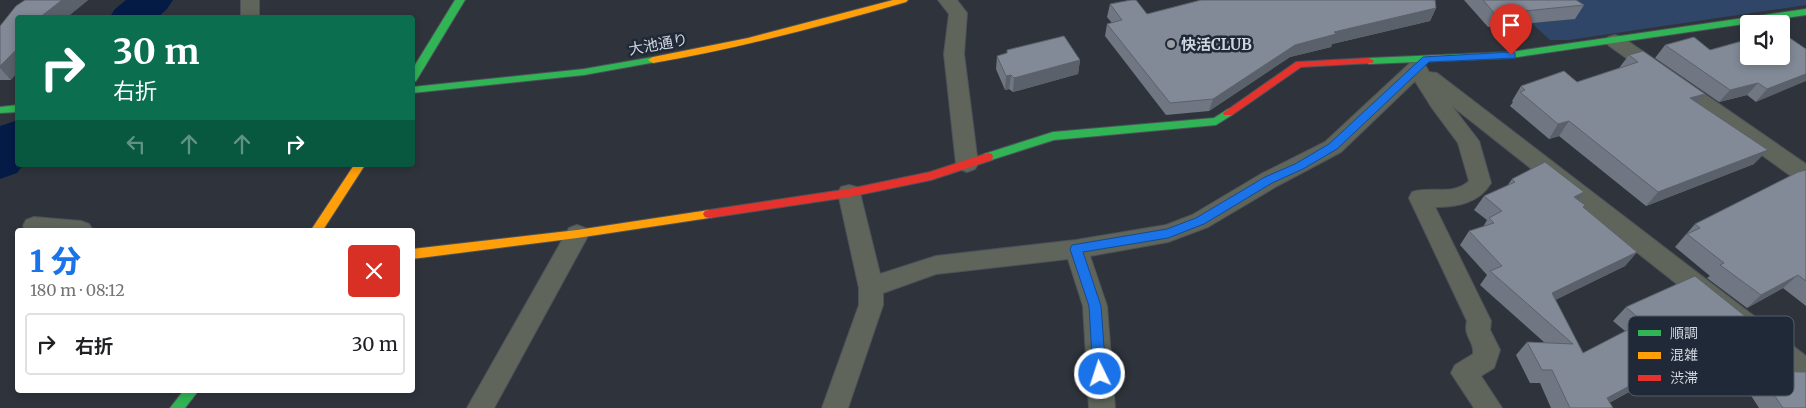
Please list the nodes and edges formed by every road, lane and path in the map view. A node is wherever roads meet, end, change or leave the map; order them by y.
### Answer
1 (250, 0) edge
2 (460, 0) edge
3 (903, 0) edge
4 (947, 0) edge
5 (1806, 12) edge
6 (250, 15) edge
7 (1615, 41) junction
8 (1422, 63) junction
9 (415, 74) edge
10 (415, 90) edge
11 (15, 108) edge
12 (0, 110) edge
13 (967, 164) junction
14 (359, 167) edge
15 (1806, 174) edge
16 (849, 193) junction
17 (34, 226) dead end
18 (58, 228) edge
19 (318, 228) edge
20 (577, 234) junction
21 (1076, 249) junction
22 (415, 254) edge
23 (871, 288) junction
24 (1737, 316) edge
25 (1794, 361) edge
26 (1806, 371) edge
27 (190, 393) edge
28 (178, 408) edge
29 (480, 408) edge
30 (835, 408) edge
31 (1102, 408) edge
32 (1490, 408) edge

1 - 6 street
2 - 9 street
3 - 10 street, 大池通り
4 - 13 street
5 - 7 street
7 - 8 street
7 - 15 street
8 - 13 street
8 - 21 street
8 - 24 street
8 - 32 street
11 - 12 street
13 - 16 street
14 - 19 street
16 - 20 street
16 - 23 street
17 - 18 street
20 - 22 street
20 - 29 street
21 - 23 street
21 - 31 street
23 - 30 street
25 - 26 street
27 - 28 street

